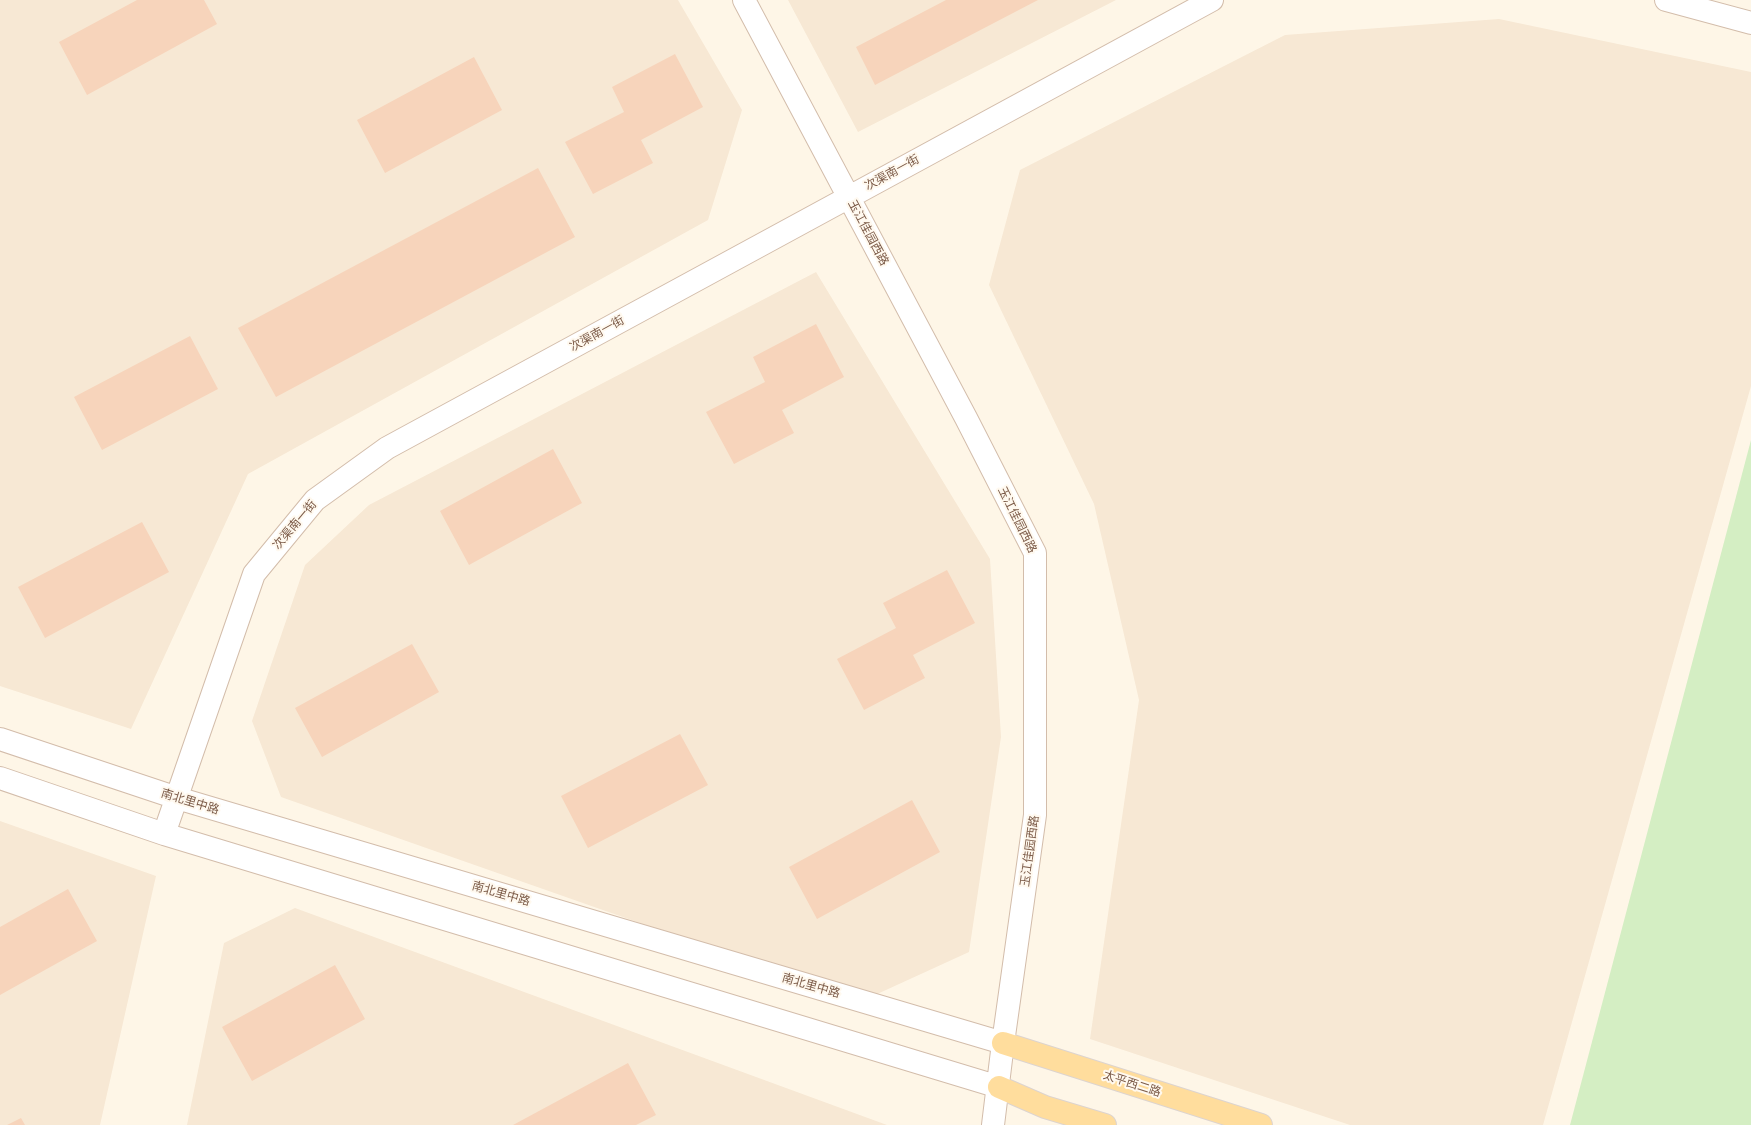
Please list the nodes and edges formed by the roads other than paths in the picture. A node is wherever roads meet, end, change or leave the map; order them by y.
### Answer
1 (744, 0) edge
2 (1212, 0) edge
3 (1666, 0) edge
4 (1751, 23) edge
5 (849, 197) junction
6 (0, 739) edge
7 (0, 778) edge
8 (177, 798) junction
9 (164, 834) junction
10 (1003, 1043) junction
11 (998, 1087) junction
12 (993, 1125) edge
13 (1105, 1125) edge
14 (1261, 1125) edge

1 - 5 street, 玉江佳园西路
2 - 5 street, 次渠南一街
3 - 4 street
5 - 8 street, 次渠南一街
5 - 10 street, 玉江佳园西路
6 - 8 street, 南北里中路
7 - 9 street
8 - 9 street, 次渠南一街
8 - 10 street, 南北里中路
9 - 11 street
10 - 11 street, 玉江佳园西路
10 - 14 main road, 太平西二路
11 - 12 street, 玉江佳园西路
11 - 13 main road

